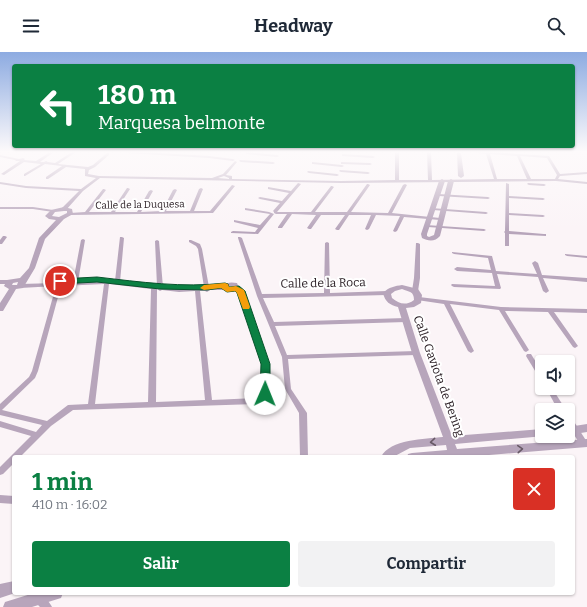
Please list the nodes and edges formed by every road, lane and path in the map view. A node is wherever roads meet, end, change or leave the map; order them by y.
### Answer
1 (98, 178) edge
2 (150, 178) edge
3 (216, 178) edge
4 (329, 178) edge
5 (338, 178) edge
6 (397, 178) edge
7 (430, 178) edge
8 (456, 178) edge
9 (464, 178) edge
10 (213, 179) junction
11 (230, 180) joint
12 (496, 180) joint
13 (529, 180) joint
14 (556, 180) joint
15 (430, 181) junction
16 (442, 181) junction
17 (453, 181) junction
18 (469, 181) junction
19 (326, 182) junction
20 (341, 182) junction
21 (397, 182) junction
22 (510, 182) junction
23 (0, 183) edge
24 (587, 183) edge
25 (299, 184) dead end
26 (405, 184) dead end
27 (368, 185) dead end
28 (481, 185) dead end
29 (544, 185) dead end
30 (233, 186) dead end
31 (332, 187) dead end
32 (269, 188) dead end
33 (128, 189) dead end
34 (201, 189) dead end
35 (82, 190) junction
36 (104, 190) dead end
37 (175, 190) dead end
38 (151, 191) dead end
39 (292, 192) junction
40 (439, 195) junction
41 (447, 195) junction
42 (508, 197) junction
43 (260, 198) dead end
44 (488, 198) dead end
45 (543, 199) dead end
46 (283, 202) junction
47 (0, 208) edge
48 (64, 209) junction
49 (247, 209) dead end
50 (433, 209) junction
51 (443, 210) junction
52 (53, 211) junction
53 (164, 211) junction
54 (192, 211) junction
55 (138, 213) junction
56 (273, 213) junction
57 (312, 213) junction
58 (486, 213) dead end
59 (70, 214) junction
60 (86, 214) junction
61 (112, 214) junction
62 (290, 214) junction
63 (319, 214) junction
64 (349, 214) junction
65 (374, 214) junction
66 (389, 214) junction
67 (403, 214) junction
68 (507, 214) junction
69 (543, 216) dead end
70 (59, 218) junction
71 (430, 218) junction
72 (440, 219) junction
73 (236, 221) dead end
74 (261, 226) junction
75 (280, 226) dead end
76 (428, 226) junction
77 (438, 227) junction
78 (309, 228) dead end
79 (337, 229) dead end
80 (367, 229) dead end
81 (484, 230) dead end
82 (395, 231) dead end
83 (233, 232) dead end
84 (506, 232) junction
85 (544, 234) dead end
86 (5, 237) dead end
87 (122, 238) dead end
88 (240, 238) dead end
89 (83, 240) dead end
90 (157, 241) dead end
91 (191, 241) dead end
92 (0, 243) edge
93 (327, 243) dead end
94 (418, 244) dead end
95 (507, 245) dead end
96 (454, 253) dead end
97 (567, 255) dead end
98 (587, 257) edge
99 (535, 263) dead end
100 (457, 269) dead end
101 (494, 272) junction
102 (540, 276) junction
103 (587, 280) edge
104 (106, 281) junction
105 (0, 282) edge
106 (75, 282) junction
107 (117, 282) junction
108 (59, 283) junction
109 (15, 284) junction
110 (454, 285) dead end
111 (157, 287) junction
112 (197, 289) junction
113 (207, 289) junction
114 (411, 290) junction
115 (546, 291) dead end
116 (387, 293) junction
117 (326, 294) junction
118 (260, 296) junction
119 (419, 299) junction
120 (0, 301) edge
121 (446, 302) junction
122 (400, 306) junction
123 (0, 309) edge
124 (501, 309) junction
125 (550, 310) junction
126 (587, 311) edge
127 (406, 320) junction
128 (272, 324) junction
129 (575, 346) dead end
130 (471, 351) dead end
131 (416, 353) junction
132 (285, 357) junction
133 (535, 365) edge
134 (209, 402) junction
135 (152, 403) junction
136 (90, 405) junction
137 (0, 408) edge
138 (0, 412) edge
139 (0, 424) edge
140 (48, 424) junction
141 (587, 428) edge
142 (575, 430) edge
143 (535, 434) edge
144 (575, 434) edge
145 (37, 435) junction
146 (449, 440) junction
147 (585, 444) edge
148 (16, 455) edge
149 (304, 455) edge
150 (388, 455) edge
151 (454, 455) edge
152 (465, 455) edge
153 (12, 459) edge
154 (0, 472) edge
155 (0, 499) edge
156 (12, 500) edge
157 (12, 588) edge
158 (0, 591) edge
159 (51, 595) edge
160 (42, 599) edge
161 (10, 607) edge

1 - 35 street
2 - 10 street
3 - 10 street
4 - 19 street
5 - 20 street
6 - 21 street
7 - 15 street
8 - 17 street
9 - 18 street
10 - 11 street
11 - 19 street
12 - 18 street
12 - 22 street
13 - 14 street
13 - 22 street
14 - 24 street
15 - 16 street
15 - 21 street
16 - 17 street
16 - 40 street
17 - 18 street
17 - 28 street
17 - 41 street
19 - 20 street
20 - 21 street
22 - 29 street
22 - 42 street
23 - 35 street
25 - 39 street
26 - 66 street
27 - 64 street
30 - 54 street, Calle de la Duquesa
31 - 57 street
32 - 39 street
33 - 61 street
34 - 54 street
35 - 48 street
36 - 60 street
37 - 53 street
38 - 55 street
39 - 46 street
40 - 41 street
40 - 50 street
41 - 44 street
41 - 51 street
42 - 45 street
42 - 68 street
43 - 46 street
46 - 56 street
47 - 52 street
48 - 52 street
48 - 59 street
49 - 56 street
50 - 51 street
50 - 71 street
51 - 58 street
51 - 72 street
52 - 70 street
53 - 54 street, Calle de la Duquesa
53 - 55 street, Calle de la Duquesa
55 - 61 street, Calle de la Duquesa
56 - 62 street
56 - 74 street
57 - 62 street
57 - 63 street
59 - 60 street, Calle de la Duquesa
59 - 70 street
60 - 61 street, Calle de la Duquesa
62 - 75 street
63 - 64 street
63 - 78 street
64 - 65 street
64 - 79 street
65 - 66 street
65 - 80 street
66 - 67 street
67 - 71 street
67 - 82 street
68 - 69 street
68 - 84 street
70 - 109 street
71 - 72 street
71 - 76 street
72 - 77 street
73 - 74 street
74 - 83 street
76 - 77 street
76 - 77 street
77 - 81 street
84 - 85 street
84 - 95 street
86 - 92 street
87 - 107 street
88 - 118 street
89 - 106 street
90 - 111 street
91 - 113 street
93 - 117 street
94 - 114 street
96 - 101 street
97 - 98 street
99 - 102 street
100 - 101 street
101 - 102 street
101 - 110 street
102 - 103 street
102 - 115 street
104 - 106 street
104 - 107 street
104 - 136 street
105 - 109 street
106 - 108 street
107 - 111 street
108 - 109 street
108 - 137 street
109 - 120 street
109 - 123 street
111 - 112 street
111 - 135 street
112 - 113 street
112 - 134 street
113 - 134 street
114 - 116 street
114 - 119 street
116 - 117 street, Calle de la Roca
116 - 122 street
117 - 118 street, Calle de la Roca
118 - 128 street
119 - 121 street
119 - 122 street
121 - 124 street
121 - 130 street
122 - 127 street, Calle Gaviota de Bering
124 - 125 street
124 - 133 street
125 - 126 street
125 - 129 street
127 - 128 street
127 - 131 street, Calle Gaviota de Bering
128 - 132 street
131 - 132 street
131 - 146 street, Calle Gaviota de Bering
132 - 149 street
134 - 135 street
135 - 136 street
136 - 140 street
138 - 140 street
139 - 145 street
140 - 145 street
141 - 142 street
143 - 146 street
144 - 147 street
145 - 148 street
146 -> 150 street
146 - 151 street, Calle Gaviota de Bering
152 -> 147 street
153 - 154 street
155 - 156 street
157 - 158 street
159 - 160 street
160 - 161 street

